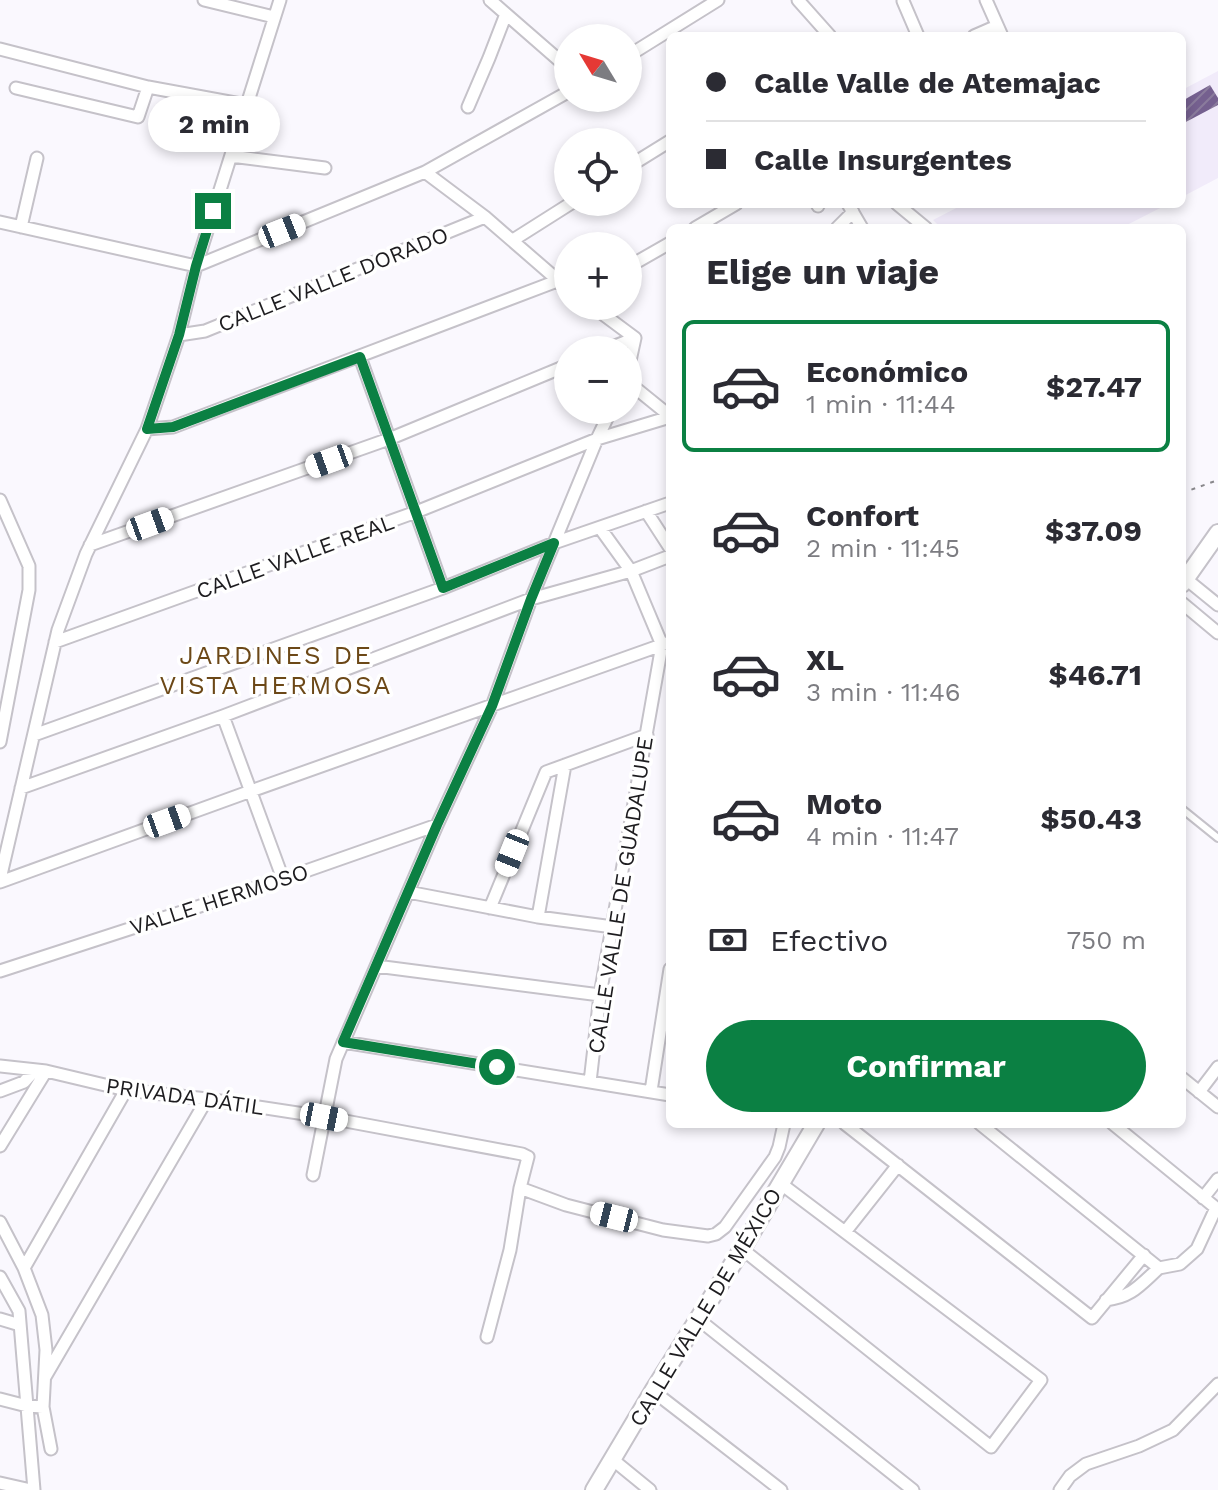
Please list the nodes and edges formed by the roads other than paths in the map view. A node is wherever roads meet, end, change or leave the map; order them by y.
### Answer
1 (204, 0) edge
2 (280, 0) edge
3 (490, 0) edge
4 (718, 0) edge
5 (798, 0) edge
6 (986, 0) edge
7 (903, 1) edge
8 (506, 14) junction
9 (274, 17) junction
10 (999, 31) edge
11 (666, 32) edge
12 (667, 32) edge
13 (826, 32) edge
14 (916, 32) edge
15 (642, 47) edge
16 (0, 49) edge
17 (554, 56) edge
18 (148, 87) junction
19 (16, 88) dead end
20 (554, 100) edge
21 (246, 105) junction
22 (468, 107) dead end
23 (666, 143) edge
24 (231, 156) junction
25 (37, 158) dead end
26 (642, 158) edge
27 (325, 168) dead end
28 (425, 172) junction
29 (729, 208) edge
30 (902, 208) edge
31 (554, 214) edge
32 (485, 217) junction
33 (0, 222) edge
34 (702, 224) edge
35 (921, 224) edge
36 (21, 227) junction
37 (513, 240) junction
38 (666, 245) edge
39 (642, 259) edge
40 (196, 266) junction
41 (554, 278) edge
42 (554, 282) edge
43 (611, 320) edge
44 (179, 335) junction
45 (632, 336) edge
46 (360, 357) junction
47 (554, 371) edge
48 (642, 394) edge
49 (666, 414) edge
50 (666, 418) edge
51 (604, 424) edge
52 (147, 429) junction
53 (389, 439) junction
54 (597, 439) junction
55 (0, 500) edge
56 (666, 504) edge
57 (646, 511) junction
58 (416, 512) junction
59 (600, 528) junction
60 (1218, 533) edge
61 (666, 542) edge
62 (554, 543) junction
63 (90, 545) junction
64 (666, 558) edge
65 (631, 571) junction
66 (1186, 579) edge
67 (1186, 583) edge
68 (443, 588) junction
69 (531, 599) junction
70 (1218, 605) edge
71 (1186, 606) edge
72 (1218, 633) edge
73 (56, 636) junction
74 (666, 644) edge
75 (492, 706) junction
76 (223, 716) junction
77 (34, 735) junction
78 (647, 735) junction
79 (0, 742) edge
80 (565, 765) junction
81 (21, 788) junction
82 (251, 791) junction
83 (1186, 812) edge
84 (437, 825) junction
85 (1218, 838) edge
86 (283, 879) junction
87 (0, 881) edge
88 (408, 892) junction
89 (490, 908) junction
90 (538, 917) junction
91 (613, 927) junction
92 (376, 966) junction
93 (0, 971) edge
94 (600, 995) junction
95 (666, 1016) edge
96 (343, 1042) junction
97 (0, 1066) edge
98 (1218, 1067) edge
99 (41, 1071) junction
100 (1186, 1081) edge
101 (590, 1082) junction
102 (126, 1090) junction
103 (0, 1091) edge
104 (651, 1091) junction
105 (1199, 1092) junction
106 (666, 1094) edge
107 (207, 1099) junction
108 (1218, 1107) edge
109 (324, 1117) junction
110 (783, 1128) edge
111 (814, 1128) edge
112 (850, 1128) edge
113 (985, 1128) edge
114 (1118, 1128) edge
115 (0, 1146) edge
116 (898, 1165) junction
117 (313, 1175) dead end
118 (1218, 1179) edge
119 (780, 1183) junction
120 (520, 1188) junction
121 (1203, 1198) junction
122 (1217, 1205) edge
123 (0, 1222) edge
124 (845, 1232) junction
125 (742, 1249) junction
126 (1144, 1255) junction
127 (24, 1268) junction
128 (1159, 1268) junction
129 (0, 1277) edge
130 (1106, 1300) junction
131 (0, 1319) edge
132 (698, 1319) junction
133 (20, 1325) junction
134 (487, 1337) dead end
135 (45, 1377) junction
136 (1218, 1384) edge
137 (653, 1391) junction
138 (0, 1399) edge
139 (27, 1406) junction
140 (43, 1407) junction
141 (51, 1449) dead end
142 (612, 1459) junction
143 (0, 1483) edge
144 (33, 1490) edge
145 (594, 1490) edge
146 (650, 1490) edge
147 (781, 1490) edge
148 (913, 1490) edge
149 (1060, 1490) edge

1 - 9 street
2 - 9 street
3 - 8 street
4 - 12 street
5 - 13 street
6 - 10 street
7 - 14 street
8 - 17 street
8 - 22 street
9 - 21 street
11 - 15 street
16 - 18 street
18 - 19 street
18 - 21 street
20 - 28 street
21 - 24 street
23 - 26 street
24 - 27 street
24 - 40 street
25 - 36 street
28 - 32 street
28 - 40 street
29 - 34 street
30 - 35 street
31 - 37 street
32 - 37 street
32 - 44 street, CALLE VALLE DORADO
33 - 36 street
36 - 40 street
37 - 41 street
38 - 39 street
40 - 44 street
42 - 46 street
43 - 45 street
44 - 52 street
46 - 52 street
46 - 53 street
47 - 53 street
48 - 49 street
50 - 54 street, CALLE VALLE REAL
51 - 54 street
52 - 63 street
53 - 58 street
53 - 63 street
54 - 58 street, CALLE VALLE REAL
54 - 62 street
55 - 79 street
56 - 57 street
57 - 59 street
57 - 61 street
58 - 68 street
58 - 73 street, CALLE VALLE REAL
59 - 62 street
59 - 65 street
60 - 66 street
62 - 68 street
62 - 69 street
63 - 73 street
64 - 65 street
65 - 69 street
65 - 74 street
67 - 70 street
68 - 77 street
69 - 75 street
69 - 76 street
71 - 72 street
73 - 77 street
74 - 75 street
74 - 78 street, CALLE VALLE DE GUADALUPE
75 - 82 street
75 - 84 street
76 - 81 street
76 - 82 street
77 - 81 street
78 - 80 street
78 - 91 street, CALLE VALLE DE GUADALUPE
80 - 89 street
80 - 90 street
81 - 87 street
82 - 86 street
82 - 87 street
83 - 85 lane
84 - 86 street, VALLE HERMOSO
84 - 88 street
86 - 93 street, VALLE HERMOSO
88 - 89 street
88 - 92 street
89 - 90 street
90 - 91 street
91 - 94 street, CALLE VALLE DE GUADALUPE
92 - 94 street
92 - 96 street
94 - 101 street, CALLE VALLE DE GUADALUPE
95 - 104 street
96 - 101 street
96 - 109 street
97 - 99 street, PRIVADA DÁTIL
98 - 105 street
99 - 102 street, PRIVADA DÁTIL
99 - 103 street
99 - 115 street
100 - 105 street
101 - 104 street
102 - 107 street, PRIVADA DÁTIL
102 - 127 street
104 - 106 street
105 - 108 street
107 - 109 street, PRIVADA DÁTIL
107 - 135 street
109 - 117 street
109 - 120 street, PRIVADA DÁTIL
110 - 120 street
111 - 119 street, CALLE VALLE DE MÉXICO
112 - 116 street
113 - 126 street
114 - 121 street
116 - 124 street
116 - 130 street
118 - 121 street
119 - 124 street
119 - 125 street, CALLE VALLE DE MÉXICO
120 - 134 street
121 - 122 street
122 - 128 street
123 - 127 street
124 - 125 street
125 - 132 street, CALLE VALLE DE MÉXICO
126 - 128 street
126 - 130 street
127 - 135 street
128 - 130 street
129 - 133 street
131 - 133 street
132 - 137 street, CALLE VALLE DE MÉXICO
132 - 148 street
133 - 139 street
135 - 140 street
136 - 149 street
137 - 142 street, CALLE VALLE DE MÉXICO
137 - 147 street
138 - 139 street
139 - 140 street
139 - 144 street
140 - 141 street
142 - 145 street, CALLE VALLE DE MÉXICO
142 - 146 street
143 - 144 street

